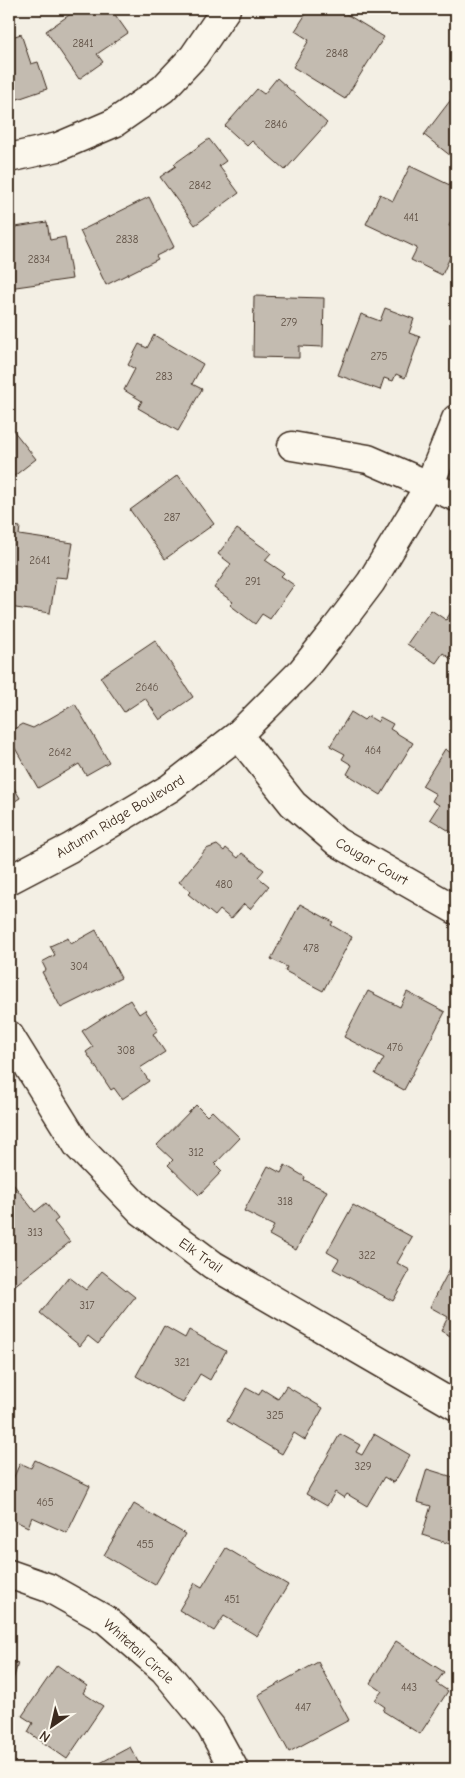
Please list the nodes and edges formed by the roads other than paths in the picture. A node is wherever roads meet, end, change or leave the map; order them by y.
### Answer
1 (226, 9) edge
2 (9, 158) edge
3 (456, 419) edge
4 (292, 446) dead end
5 (428, 486) junction
6 (456, 497) edge
7 (238, 735) junction
8 (9, 880) edge
9 (456, 910) edge
10 (9, 1035) edge
11 (456, 1406) edge
12 (9, 1574) edge
13 (234, 1769) edge

1 - 2 street
3 - 5 street, Autumn Ridge Boulevard
4 - 5 street
5 - 6 street
5 - 7 street, Autumn Ridge Boulevard
7 - 8 street, Autumn Ridge Boulevard
7 - 9 street, Cougar Court
10 - 11 street, Elk Trail
12 - 13 street, Whitetail Circle

